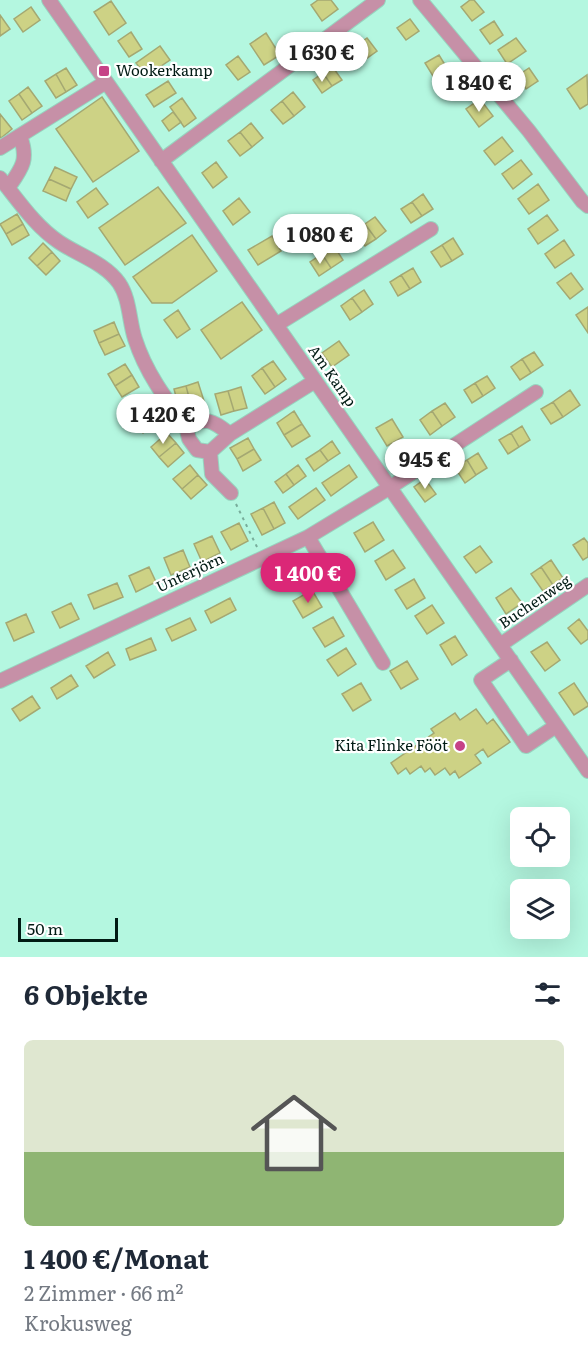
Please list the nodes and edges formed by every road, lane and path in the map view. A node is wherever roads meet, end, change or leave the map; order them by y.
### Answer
1 (49, 0) edge
2 (420, 0) edge
3 (371, 2) edge
4 (106, 82) junction
5 (20, 136) junction
6 (0, 148) edge
7 (161, 161) junction
8 (4, 183) edge
9 (588, 206) edge
10 (431, 229) dead end
11 (276, 325) junction
12 (315, 381) junction
13 (537, 392) dead end
14 (186, 426) junction
15 (230, 434) junction
16 (210, 452) junction
17 (389, 488) junction
18 (231, 493) joint
19 (308, 537) junction
20 (262, 557) junction
21 (588, 585) edge
22 (500, 645) junction
23 (510, 660) junction
24 (383, 663) dead end
25 (1, 676) edge
26 (556, 726) junction
27 (588, 771) edge

1 - 4 street, Am Kamp
2 - 9 street
3 - 7 street
4 - 5 street
4 - 7 street, Am Kamp
5 - 6 street
5 - 8 street
7 - 11 street, Am Kamp
8 - 14 street
10 - 11 street
11 - 12 street, Am Kamp
12 - 15 street
12 - 17 street, Am Kamp
13 - 17 street, Unterjörn
14 - 15 street
14 - 16 street
15 - 16 street
16 - 18 street
17 - 19 street, Unterjörn
17 - 22 street, Am Kamp
18 - 20 path
19 - 20 street, Unterjörn
19 - 24 street
20 - 25 street, Unterjörn
21 - 22 street, Buchenweg
22 - 23 street, Am Kamp
23 - 26 street, Am Kamp
23 - 26 street
26 - 27 street, Am Kamp

